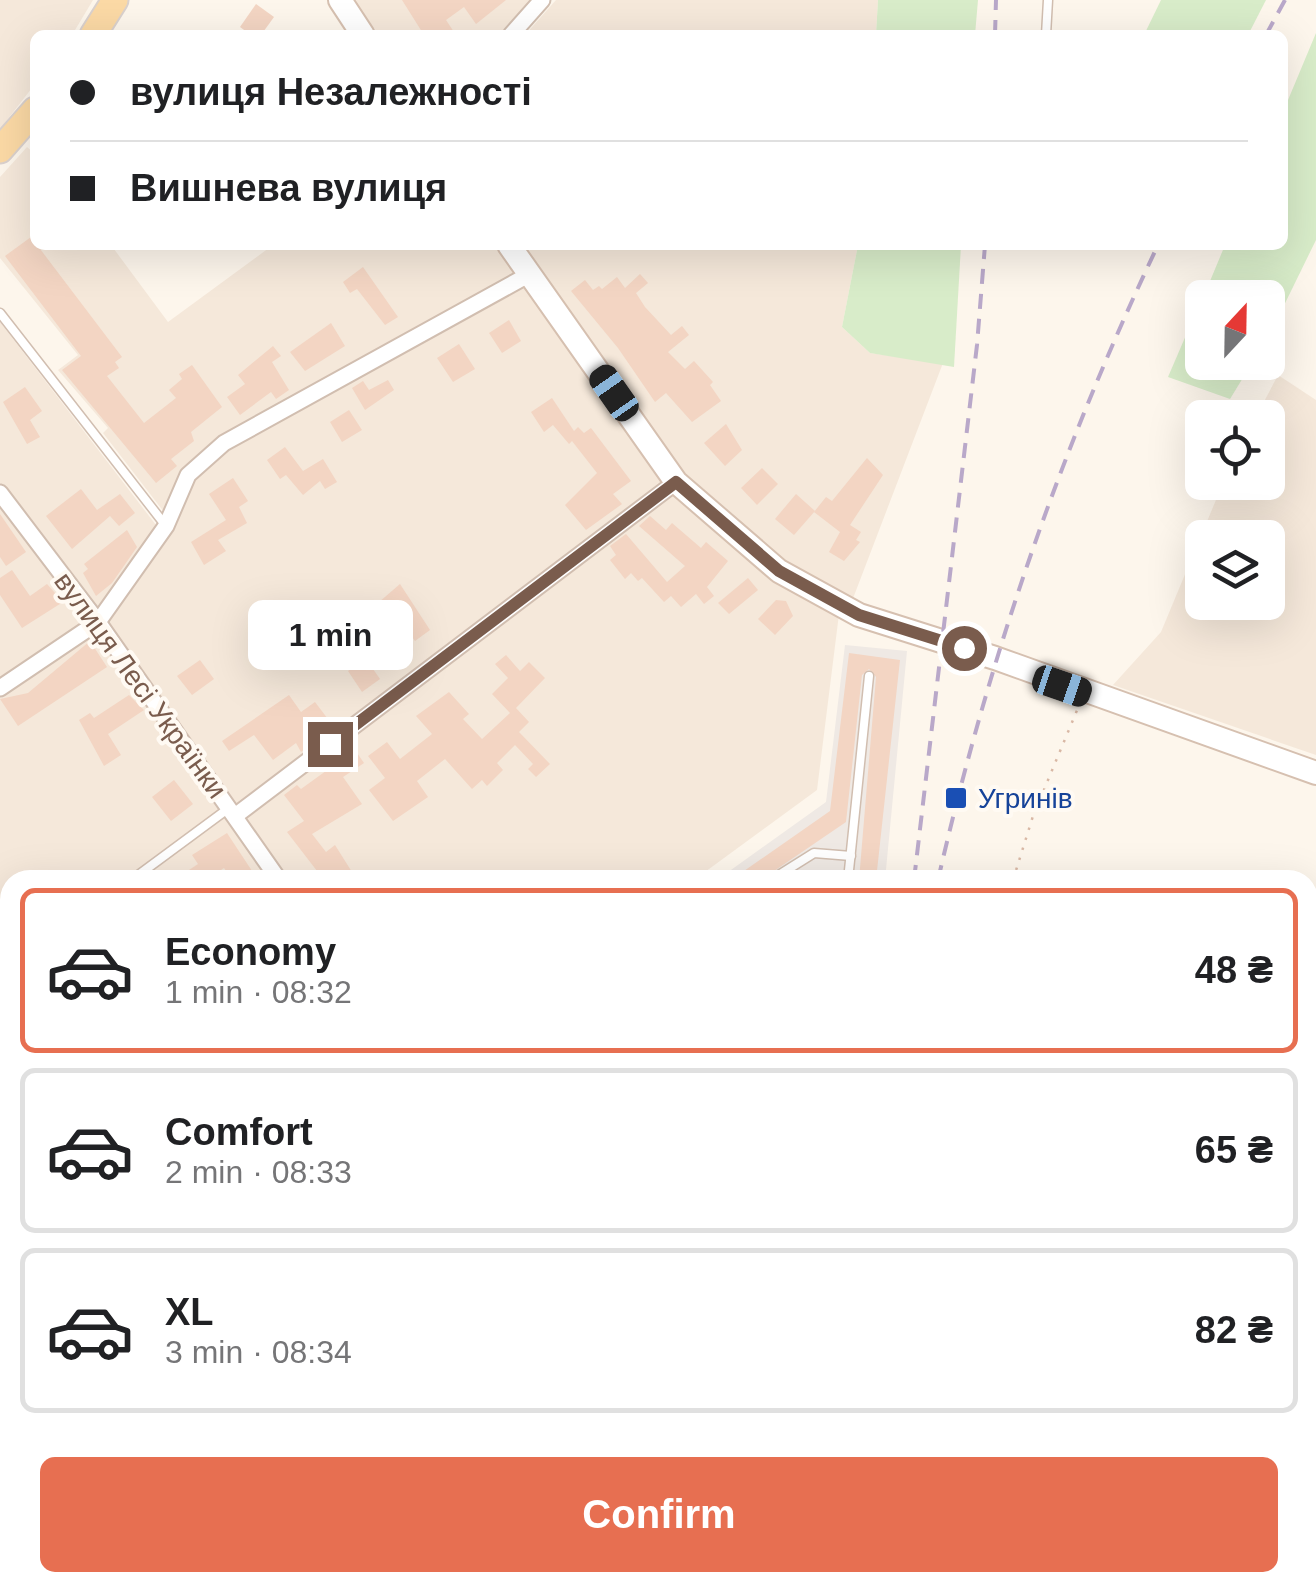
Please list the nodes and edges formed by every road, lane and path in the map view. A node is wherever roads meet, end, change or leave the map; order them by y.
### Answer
1 (116, 0) edge
2 (340, 0) edge
3 (542, 0) edge
4 (1048, 0) edge
5 (96, 30) edge
6 (360, 30) edge
7 (515, 30) edge
8 (1046, 30) edge
9 (30, 116) edge
10 (0, 150) edge
11 (513, 250) edge
12 (530, 274) junction
13 (0, 314) edge
14 (676, 482) junction
15 (0, 493) edge
16 (166, 526) junction
17 (98, 622) junction
18 (869, 676) dead end
19 (0, 688) edge
20 (1084, 693) junction
21 (1316, 772) edge
22 (232, 812) junction
23 (851, 856) junction
24 (146, 870) edge
25 (272, 870) edge
26 (787, 870) edge
27 (849, 870) edge
28 (1016, 870) edge

1 - 5 main road
2 - 6 street
3 - 7 street
4 - 8 lane
9 - 10 main road
11 - 12 street
12 - 14 street
12 - 16 street
13 - 16 lane
14 - 20 street
14 - 22 street
15 - 17 street, вулиця Лесі Українки
16 - 17 street
17 - 19 street
17 - 22 street, вулиця Лесі Українки
18 - 23 lane
20 - 21 street
20 - 28 path
22 - 24 lane
22 - 25 street, вулиця Лесі Українки
23 - 26 lane
23 - 27 lane

